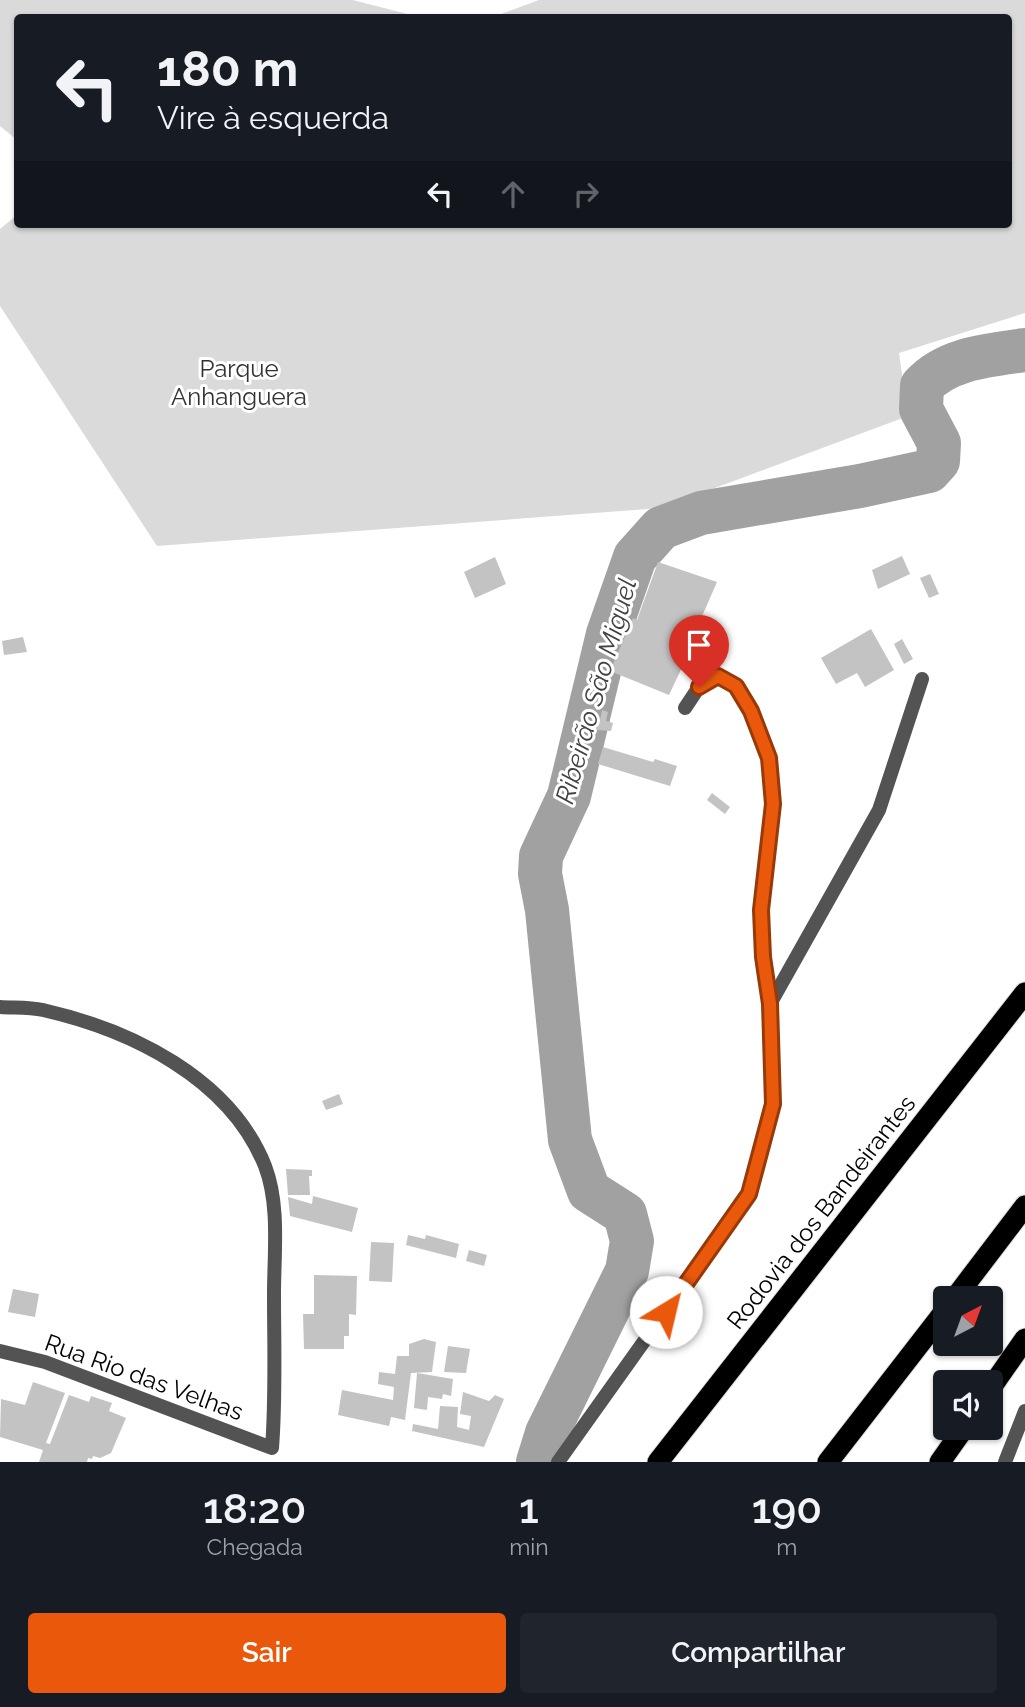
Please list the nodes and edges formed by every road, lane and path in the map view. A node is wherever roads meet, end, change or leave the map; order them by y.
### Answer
1 (922, 679) dead end
2 (685, 709) dead end
3 (1025, 993) edge
4 (770, 1004) junction
5 (0, 1007) edge
6 (1025, 1206) edge
7 (964, 1286) edge
8 (933, 1326) edge
9 (1025, 1339) edge
10 (0, 1351) edge
11 (1003, 1370) edge
12 (1025, 1411) edge
13 (956, 1440) edge
14 (558, 1462) edge
15 (658, 1462) edge
16 (828, 1462) edge
17 (940, 1462) edge
18 (1005, 1462) edge

1 - 4 street
2 - 4 street
3 - 15 highway, Rodovia dos Bandeirantes
4 - 14 street
5 - 10 street, Rua Rio das Velhas
6 - 7 highway
8 - 16 highway
9 - 11 highway
12 - 18 street
13 - 17 highway

